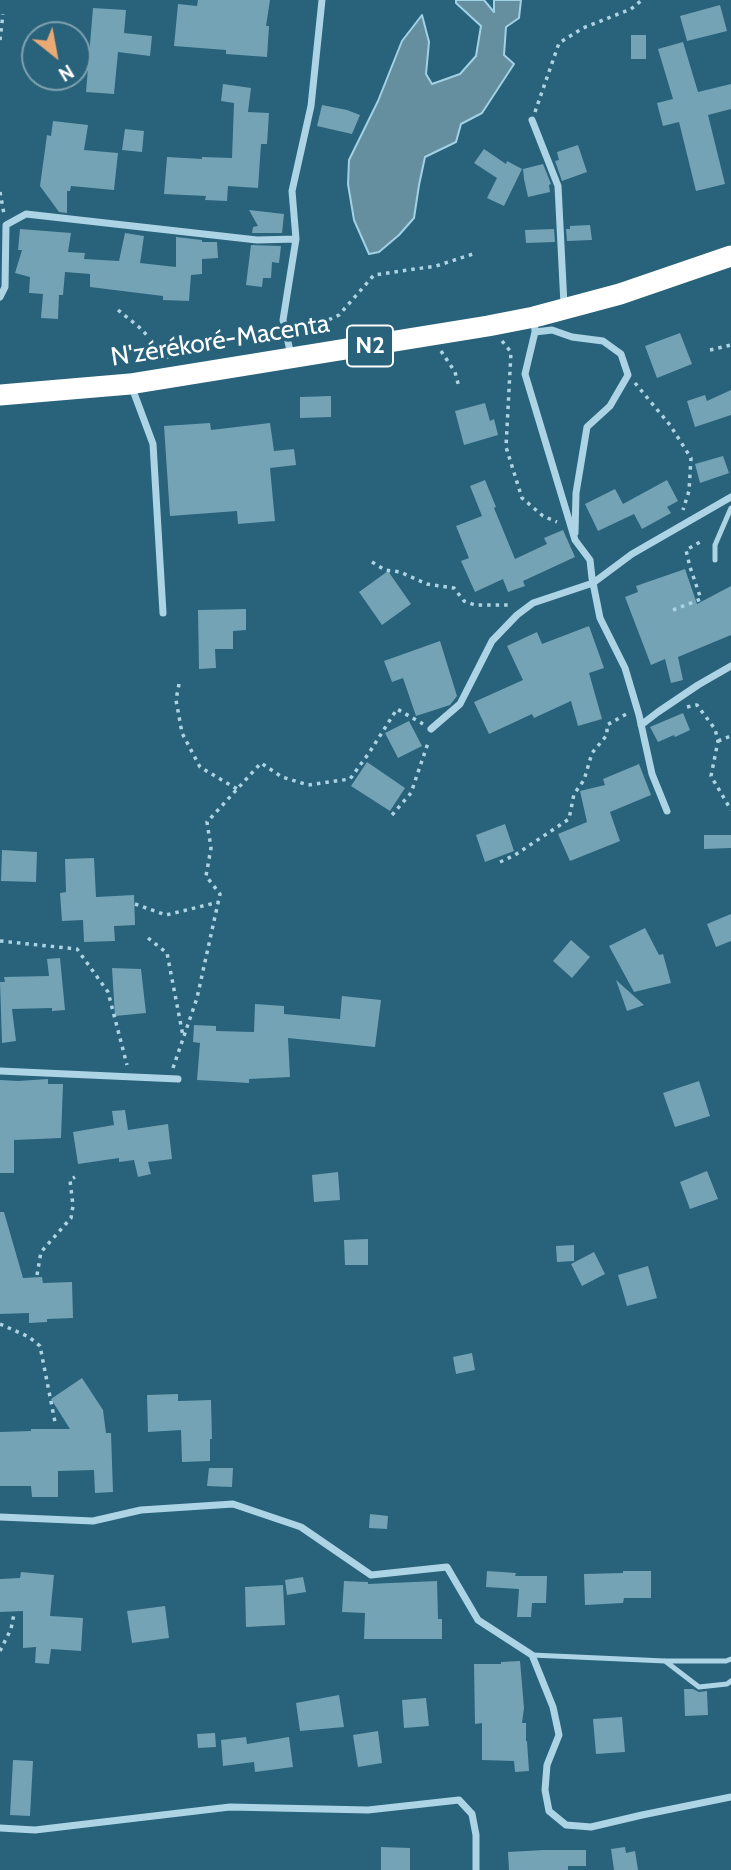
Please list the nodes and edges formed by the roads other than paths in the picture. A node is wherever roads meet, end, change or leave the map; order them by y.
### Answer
1 (322, 0) edge
2 (532, 120) road end
3 (296, 239) junction
4 (731, 256) edge
5 (0, 297) edge
6 (564, 309) junction
7 (535, 325) junction
8 (289, 349) junction
9 (130, 384) junction
10 (0, 395) edge
11 (731, 497) edge
12 (731, 508) edge
13 (575, 540) junction
14 (715, 560) road end
15 (593, 583) junction
16 (163, 613) dead end
17 (731, 666) edge
18 (641, 725) junction
19 (431, 728) road end
20 (667, 811) dead end
21 (0, 1071) edge
22 (174, 1079) road end
23 (0, 1517) edge
24 (532, 1656) junction
25 (731, 1659) edge
26 (665, 1661) junction
27 (731, 1681) edge
28 (731, 1797) edge
29 (0, 1828) edge
30 (476, 1870) edge

1 - 3 street
2 - 6 street
3 - 5 street
3 - 8 street
4 - 6 highway, N'zérékoré-Macenta / N2
6 - 7 highway, N'zérékoré-Macenta / N2
7 - 8 highway, N'zérékoré-Macenta / N2
7 - 13 street
7 - 13 street
8 - 9 highway, N'zérékoré-Macenta / N2
9 - 10 highway, N'zérékoré-Macenta / N2
9 - 16 street
11 - 15 street
12 - 14 lane
13 - 15 street
15 - 18 street
15 - 19 street
17 - 18 street
18 - 20 street
21 - 22 street
23 - 24 street
24 - 26 lane
24 - 28 street
25 - 26 lane
26 - 27 lane
29 - 30 street

